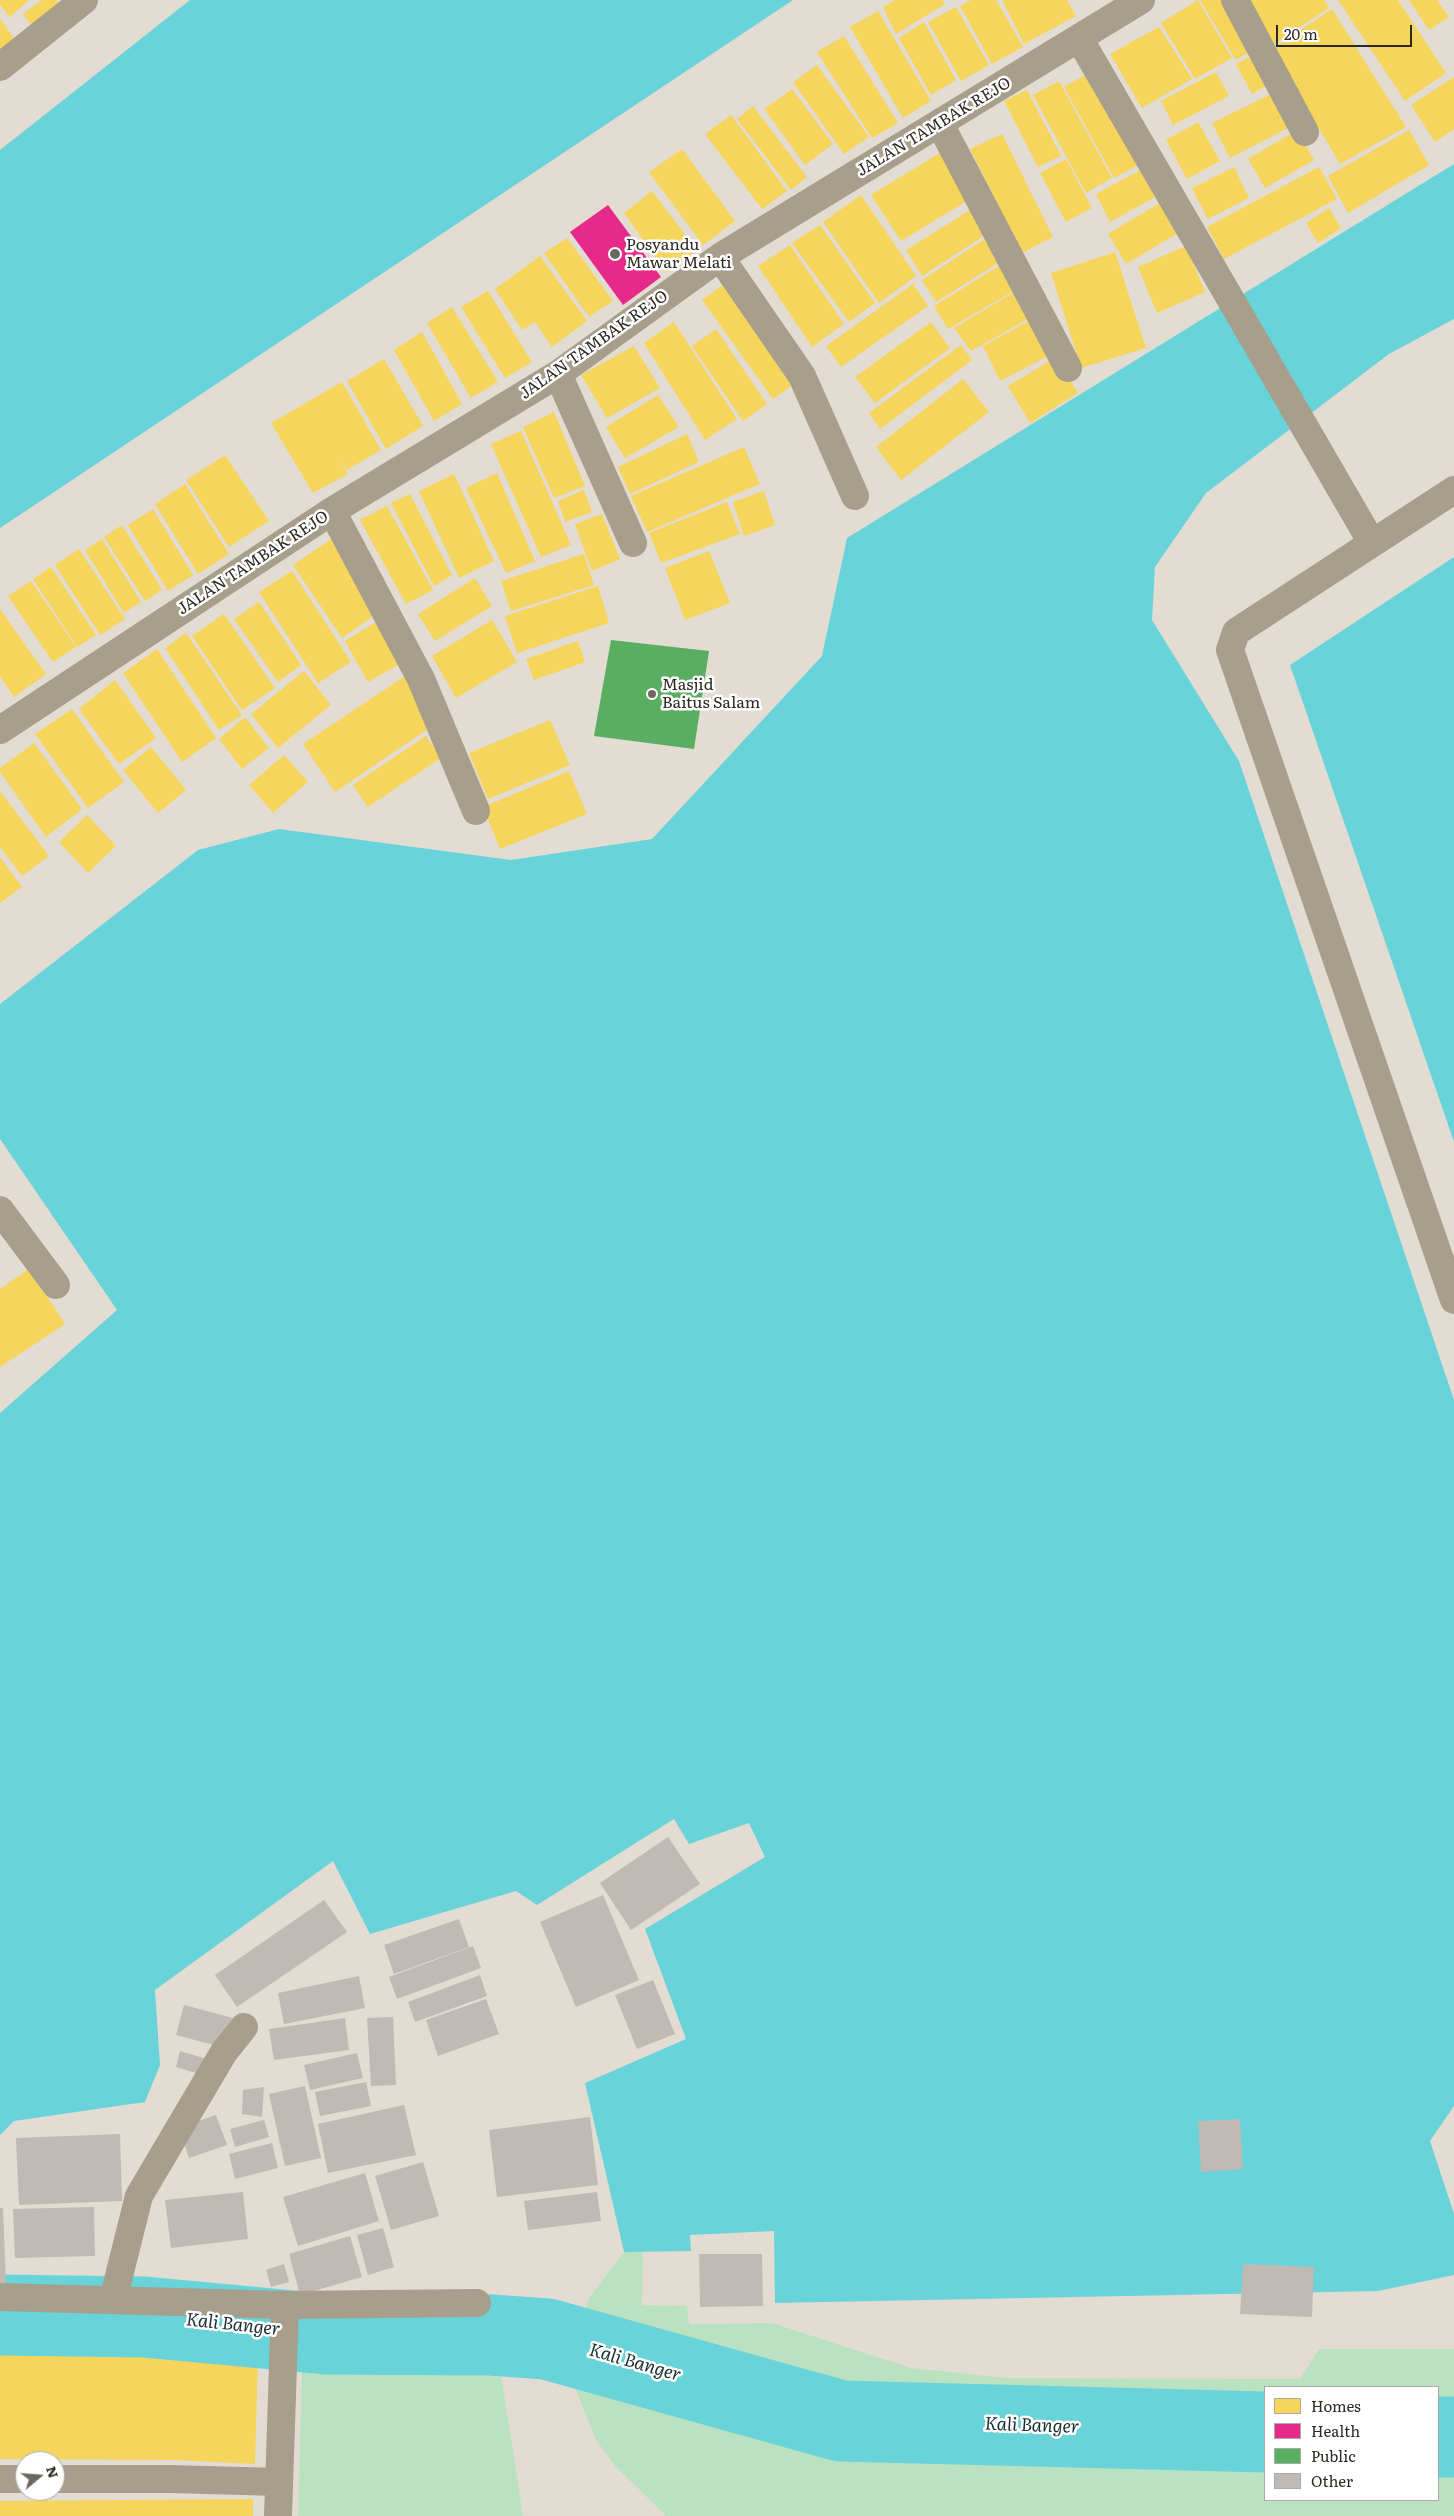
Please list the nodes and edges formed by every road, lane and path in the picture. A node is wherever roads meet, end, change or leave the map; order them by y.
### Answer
1 (84, 0) edge
2 (1141, 0) edge
3 (1235, 0) edge
4 (1079, 38) junction
5 (0, 67) edge
6 (940, 124) junction
7 (1305, 132) dead end
8 (720, 257) junction
9 (1068, 368) dead end
10 (558, 374) junction
11 (1454, 490) edge
12 (855, 496) dead end
13 (332, 511) junction
14 (1365, 532) junction
15 (633, 543) dead end
16 (0, 730) edge
17 (476, 811) dead end
18 (0, 1210) edge
19 (56, 1285) dead end
20 (1454, 1300) edge
21 (244, 2028) dead end
22 (0, 2296) edge
23 (113, 2300) junction
24 (477, 2302) dead end
25 (285, 2305) junction
26 (0, 2479) edge
27 (15, 2479) edge
28 (65, 2479) edge
29 (280, 2482) junction
30 (278, 2516) edge

1 - 5 street
2 - 4 street, JALAN TAMBAK REJO
3 - 7 street
4 - 6 street, JALAN TAMBAK REJO
4 - 14 street
6 - 8 street, JALAN TAMBAK REJO
6 - 9 street
8 - 10 street, JALAN TAMBAK REJO
8 - 12 street
10 - 13 street, JALAN TAMBAK REJO
10 - 15 street
11 - 14 street
13 - 16 street, JALAN TAMBAK REJO
13 - 17 street
14 - 20 street
18 - 19 street
21 - 23 street
22 - 23 street
23 - 25 street
24 - 25 street
25 - 29 street
26 - 27 street
28 - 29 street
29 - 30 street

